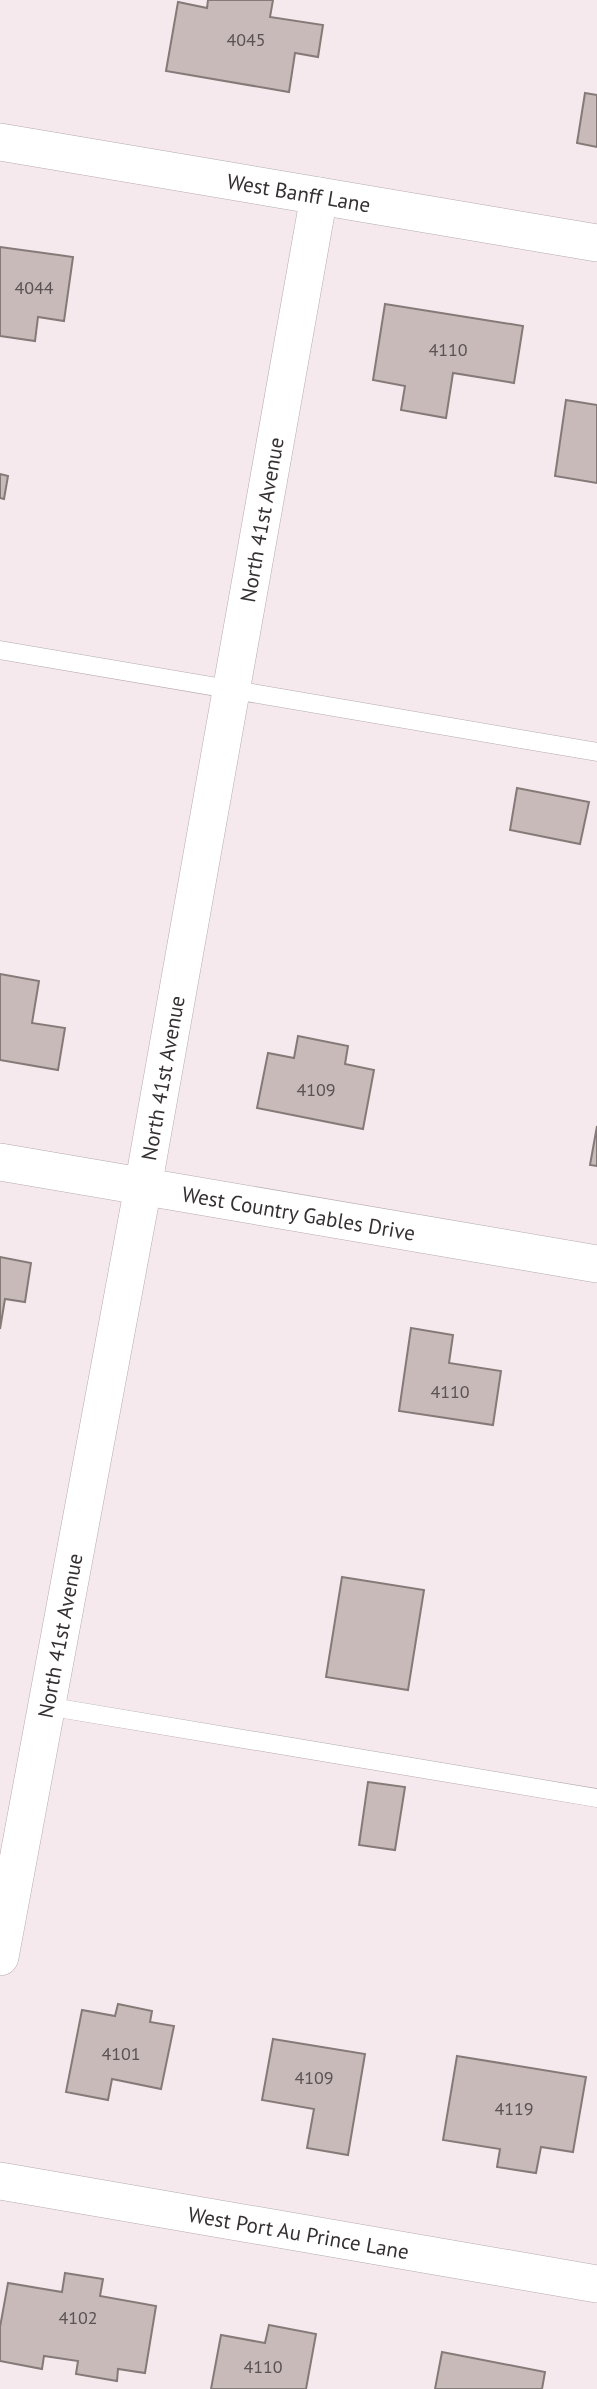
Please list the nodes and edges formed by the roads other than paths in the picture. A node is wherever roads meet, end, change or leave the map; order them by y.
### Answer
1 (0, 142) edge
2 (319, 196) junction
3 (597, 243) edge
4 (0, 650) edge
5 (231, 690) junction
6 (597, 752) edge
7 (0, 1162) edge
8 (143, 1186) junction
9 (597, 1264) edge
10 (46, 1706) junction
11 (597, 1798) edge
12 (0, 1957) edge
13 (0, 2181) edge
14 (597, 2284) edge

1 - 2 street, West Banff Lane
2 - 3 street, West Banff Lane
2 - 5 street, North 41st Avenue
4 - 5 lane
5 - 6 lane
5 - 8 street, North 41st Avenue
7 - 8 street, West Country Gables Drive
8 - 9 street, West Country Gables Drive
8 - 10 street, North 41st Avenue
10 - 11 lane
10 - 12 street, North 41st Avenue
13 - 14 street, West Port Au Prince Lane

